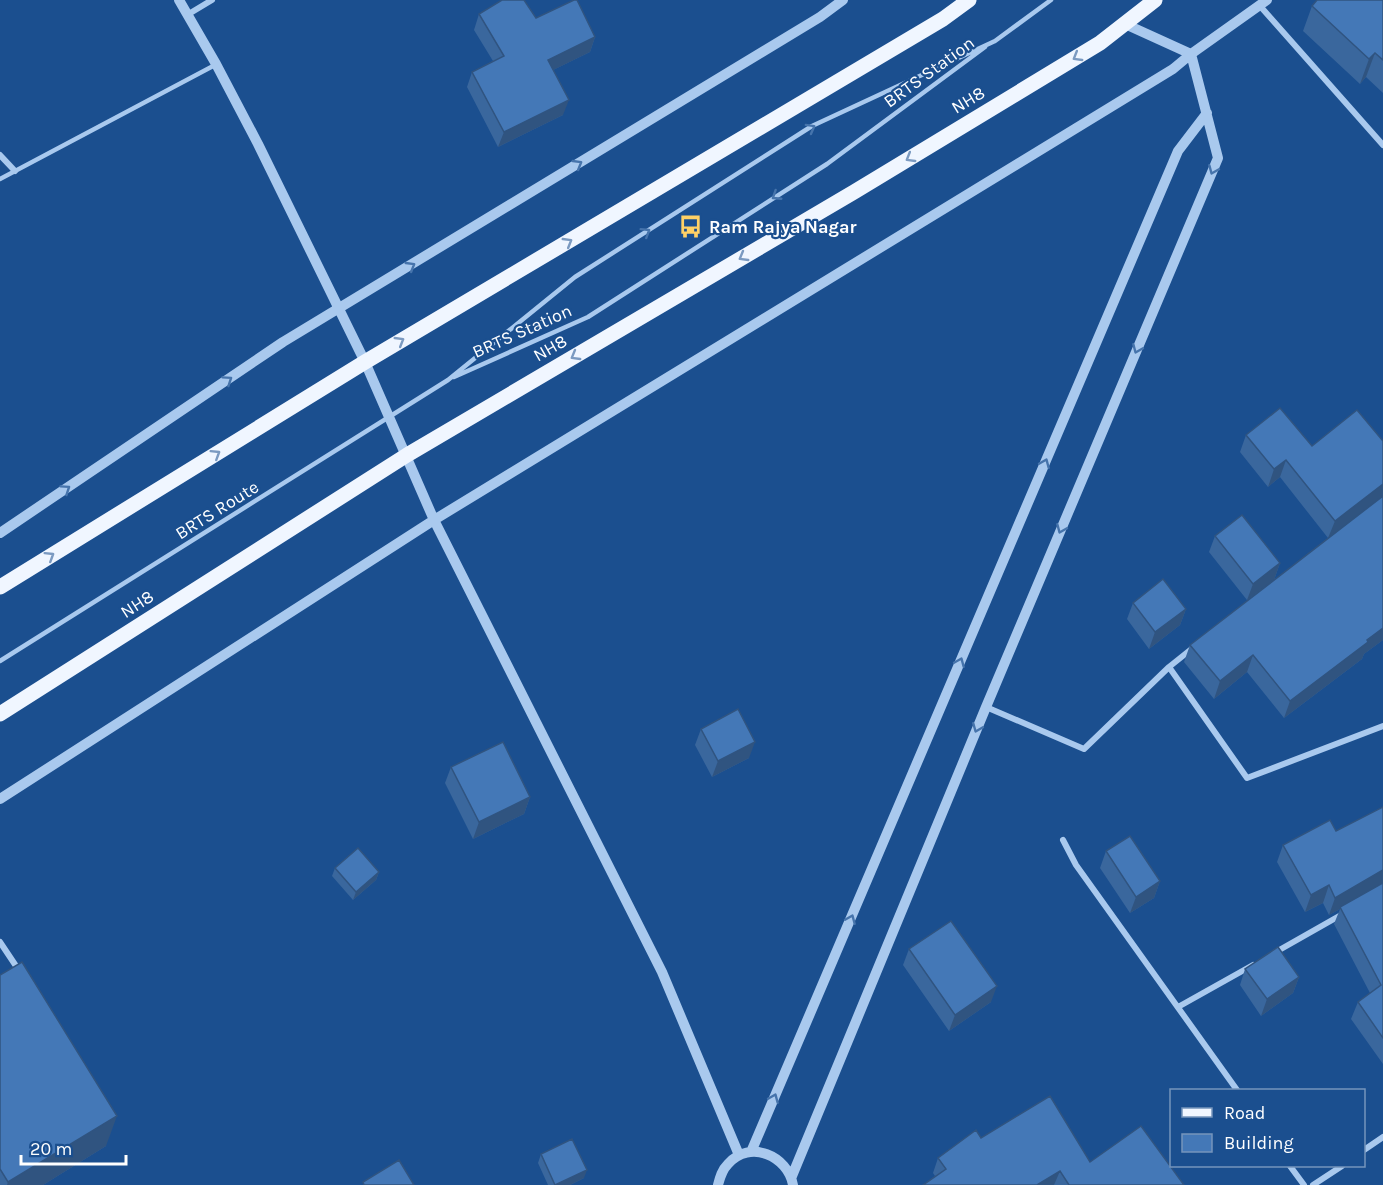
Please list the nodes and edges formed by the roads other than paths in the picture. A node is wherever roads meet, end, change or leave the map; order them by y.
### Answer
1 (179, 0) edge
2 (212, 0) edge
3 (843, 0) edge
4 (969, 0) edge
5 (1051, 0) edge
6 (1155, 0) edge
7 (1264, 2) edge
8 (187, 15) junction
9 (1125, 24) junction
10 (995, 40) junction
11 (1191, 54) junction
12 (216, 64) junction
13 (1207, 113) junction
14 (1383, 145) edge
15 (0, 155) edge
16 (15, 171) junction
17 (0, 178) edge
18 (339, 309) junction
19 (365, 362) junction
20 (448, 380) junction
21 (390, 416) junction
22 (407, 455) junction
23 (434, 520) junction
24 (0, 533) edge
25 (0, 587) edge
26 (1197, 645) edge
27 (0, 661) edge
28 (1169, 667) junction
29 (986, 707) junction
30 (0, 714) edge
31 (1383, 726) edge
32 (0, 799) edge
33 (1063, 840) dead end
34 (1343, 914) edge
35 (0, 942) edge
36 (1272, 955) edge
37 (1261, 960) edge
38 (26, 980) edge
39 (1178, 1007) junction
40 (1237, 1089) edge
41 (1383, 1137) edge
42 (1365, 1149) edge
43 (751, 1152) junction
44 (739, 1155) junction
45 (1291, 1167) edge
46 (1340, 1167) edge
47 (793, 1180) edge
48 (718, 1185) edge
49 (1304, 1185) edge
50 (1313, 1185) edge

1 - 8 street
2 - 8 street
18 -> 3 street
19 -> 4 main road
5 - 10 lane
6 - 9 main road, NH8
7 - 11 street
7 - 14 street
8 - 12 street
9 - 11 street
9 -> 22 main road, NH8
10 -> 20 lane, BRTS Station
20 -> 10 lane, BRTS Station
11 - 13 street
11 - 23 street
12 - 16 lane
12 - 18 street
13 -> 29 street
43 -> 13 street
15 - 16 street
16 - 17 lane
18 - 19 street
24 -> 18 street
19 - 21 street
25 -> 19 main road
20 - 21 lane, BRTS Route
21 - 22 street
21 - 27 lane, BRTS Route
22 - 23 street
22 - 30 main road, NH8
23 - 32 street
23 - 44 street
26 - 28 street
28 - 29 street
28 - 31 street
29 -> 47 street
33 - 39 street
34 - 36 street
35 - 38 street
37 - 39 street
39 - 40 street
41 - 42 street
43 - 44 street
43 - 47 street
44 - 48 street
45 - 49 street
46 - 50 street

